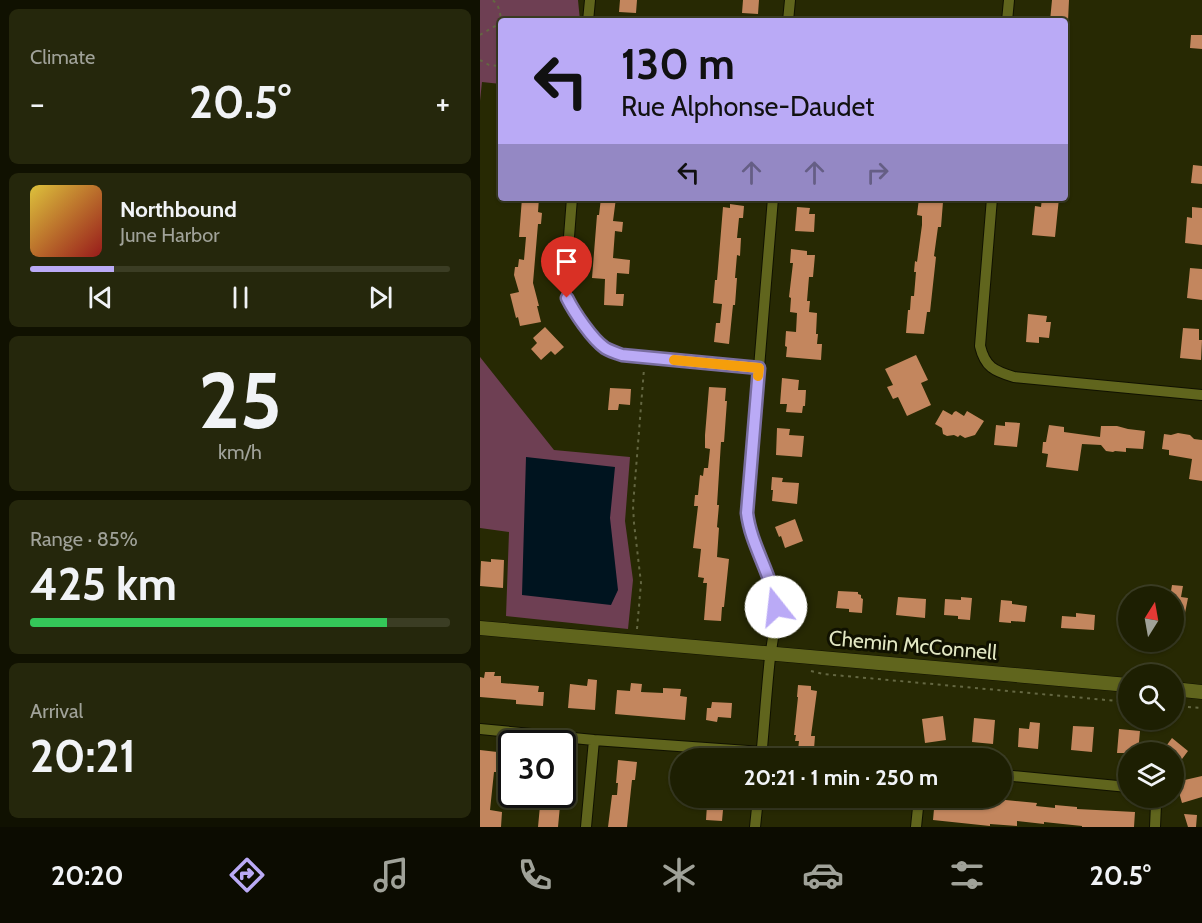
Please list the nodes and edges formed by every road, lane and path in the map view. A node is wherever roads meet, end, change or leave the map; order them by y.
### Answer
1 (492, 0) edge
2 (590, 0) edge
3 (790, 0) edge
4 (1009, 0) edge
5 (501, 18) edge
6 (588, 18) edge
7 (788, 18) edge
8 (1007, 18) edge
9 (498, 24) edge
10 (480, 35) edge
11 (480, 60) edge
12 (498, 66) edge
13 (572, 201) edge
14 (773, 201) edge
15 (992, 201) edge
16 (645, 357) junction
17 (759, 368) junction
18 (1202, 395) edge
19 (480, 628) edge
20 (636, 641) junction
21 (771, 653) junction
22 (1118, 684) edge
23 (1184, 690) edge
24 (1202, 692) edge
25 (1184, 707) edge
26 (1202, 708) edge
27 (480, 729) edge
28 (594, 740) junction
29 (678, 748) edge
30 (762, 748) edge
31 (1012, 776) edge
32 (1118, 786) edge
33 (757, 808) edge
34 (918, 808) edge
35 (1155, 808) edge
36 (586, 827) edge
37 (755, 827) edge
38 (916, 827) edge
39 (1155, 827) edge

1 - 5 path
2 - 6 street
3 - 7 street
4 - 8 street
9 - 10 path
11 - 12 path
13 - 16 street
14 - 17 street
15 - 18 street
16 - 17 street
16 - 20 path
17 - 21 street
19 - 20 street, Chemin McConnell
20 - 21 street, Chemin McConnell
21 - 22 street, Chemin McConnell
21 - 30 street
23 - 24 street
25 - 26 path
27 - 28 street
28 - 29 street
28 - 36 street
31 - 32 street
33 - 37 street
34 - 38 street
35 - 39 street

